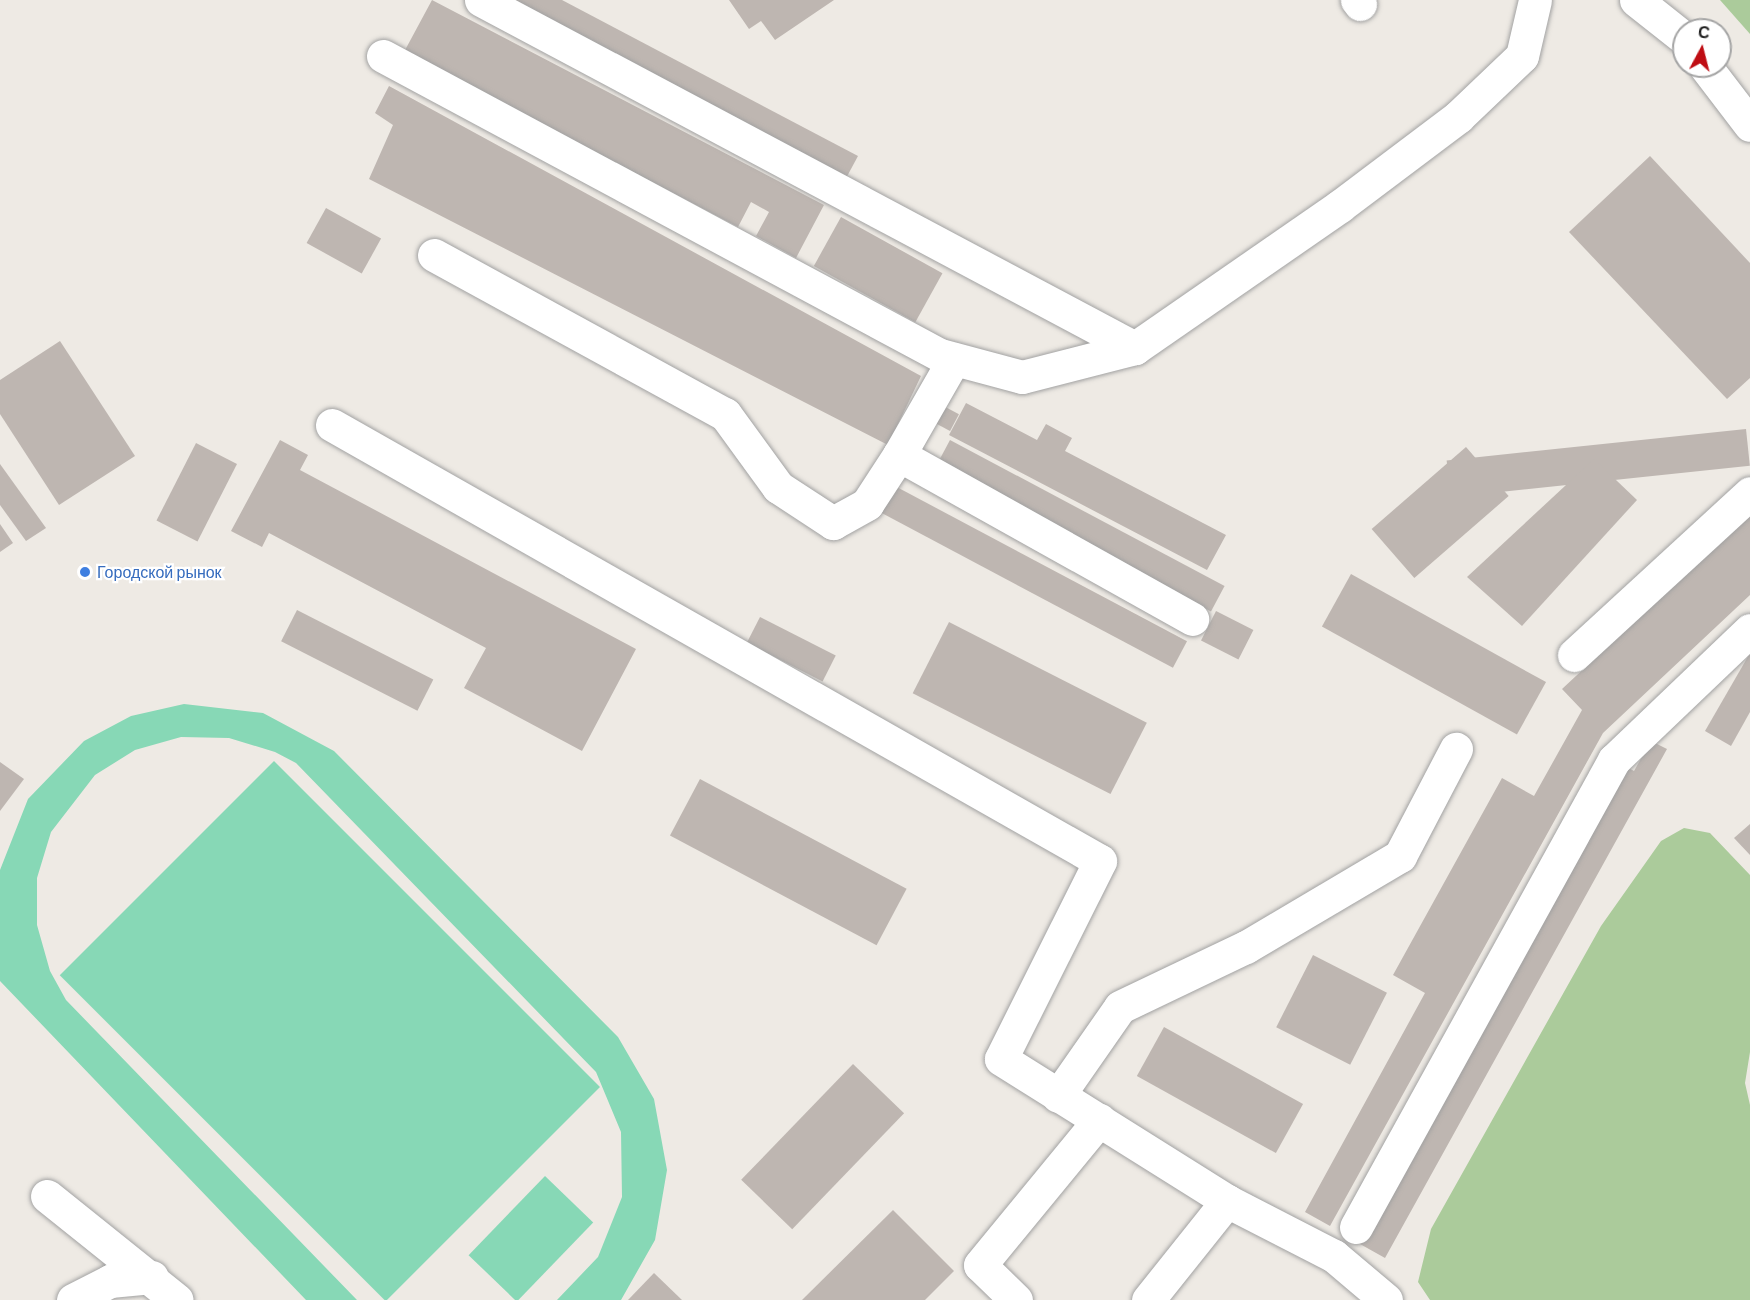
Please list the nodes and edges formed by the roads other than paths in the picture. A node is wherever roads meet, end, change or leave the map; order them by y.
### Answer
1 (482, 0) edge
2 (1535, 0) edge
3 (1636, 0) edge
4 (1672, 28) edge
5 (383, 56) dead end
6 (1714, 78) edge
7 (1750, 125) edge
8 (434, 255) dead end
9 (1135, 348) junction
10 (954, 359) junction
11 (332, 425) dead end
12 (899, 454) junction
13 (1750, 493) edge
14 (1192, 619) dead end
15 (1750, 630) edge
16 (1574, 655) dead end
17 (1456, 750) dead end
18 (1058, 1096) junction
19 (1099, 1120) junction
20 (47, 1196) dead end
21 (1227, 1201) junction
22 (1356, 1227) dead end
23 (152, 1277) junction
24 (73, 1300) edge
25 (177, 1300) edge
26 (1016, 1300) edge
27 (1148, 1300) edge
28 (1386, 1300) edge

1 - 9 street
2 - 9 street
3 - 4 street
5 - 10 street
6 - 7 street
8 - 12 street
9 - 10 street
10 - 12 street
11 - 18 street
12 - 14 street
13 - 16 street
15 - 22 street
17 - 18 street
18 - 19 street
19 - 21 street
19 - 26 street
20 - 23 street
21 - 27 street
21 - 28 street
23 - 24 street
23 - 25 street

